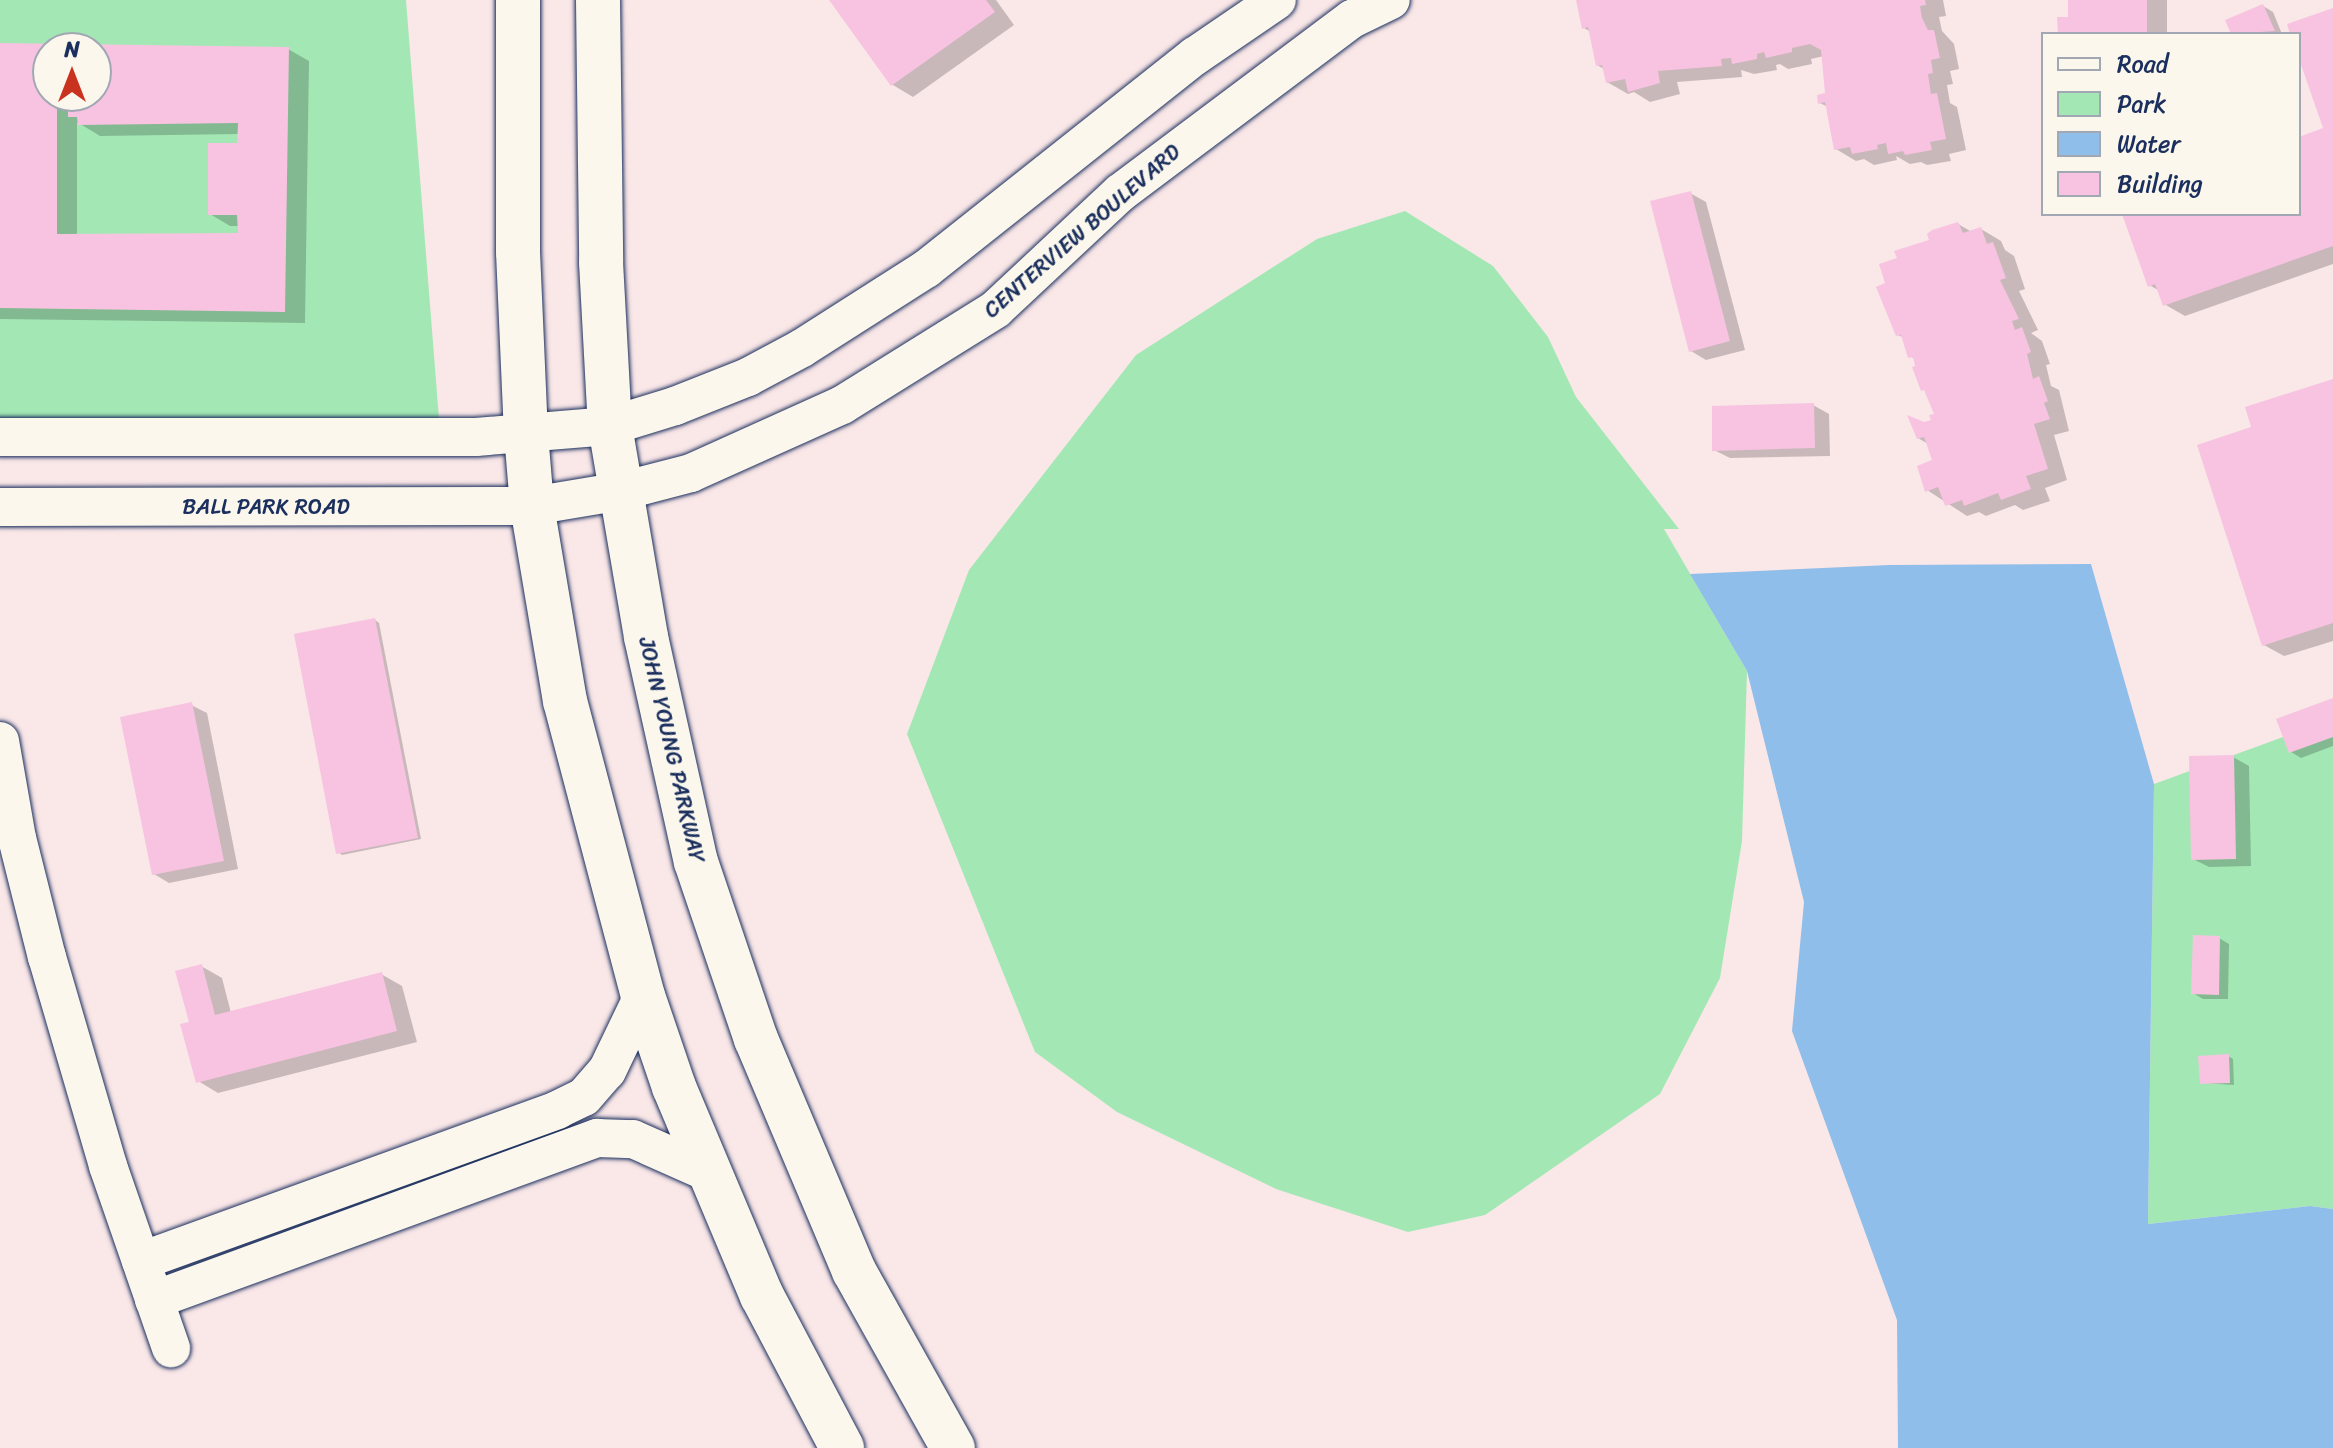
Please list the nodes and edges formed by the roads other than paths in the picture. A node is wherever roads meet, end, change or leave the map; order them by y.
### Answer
1 (518, 0) edge
2 (598, 0) edge
3 (1277, 0) edge
4 (1391, 0) edge
5 (1195, 56) junction
6 (1267, 80) junction
7 (610, 426) junction
8 (526, 434) junction
9 (0, 437) edge
10 (622, 491) junction
11 (532, 506) junction
12 (0, 507) edge
13 (0, 741) edge
14 (643, 996) junction
15 (491, 1134) junction
16 (505, 1169) junction
17 (707, 1172) junction
18 (141, 1261) junction
19 (154, 1300) junction
20 (171, 1348) dead end
21 (842, 1448) edge
22 (953, 1448) edge

1 - 8 highway
2 - 7 highway, JOHN YOUNG PARKWAY
3 - 5 street
4 - 6 street, CENTERVIEW BOULEVARD
5 - 6 street
5 - 7 street
6 - 10 street, CENTERVIEW BOULEVARD
7 - 8 street
7 - 10 highway, JOHN YOUNG PARKWAY
8 - 9 street
8 - 11 highway
10 - 11 street, CENTERVIEW BOULEVARD
10 - 22 highway, JOHN YOUNG PARKWAY
11 - 12 street, BALL PARK ROAD
11 - 14 highway
13 - 18 street
14 - 15 street
14 - 17 highway
15 - 16 street
15 - 18 street
16 - 17 street
16 - 19 street
17 - 21 highway
18 - 19 street
19 - 20 street

